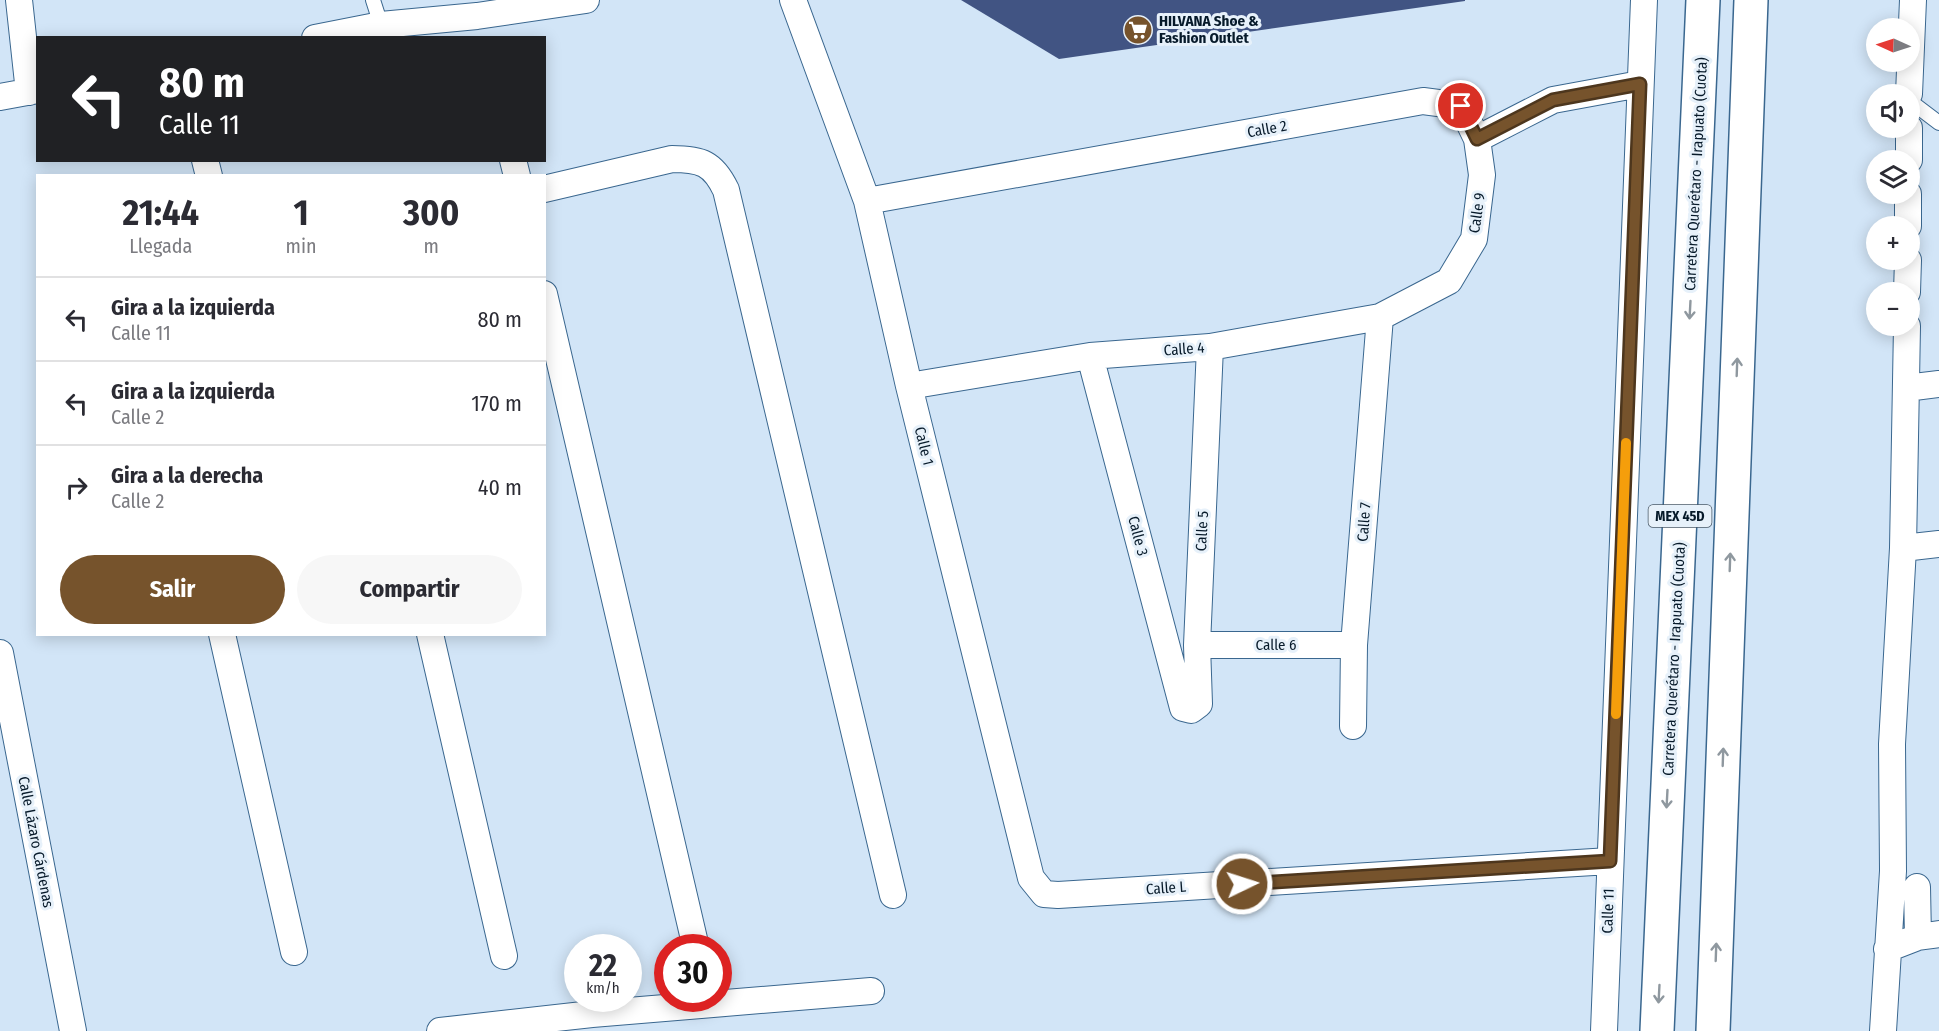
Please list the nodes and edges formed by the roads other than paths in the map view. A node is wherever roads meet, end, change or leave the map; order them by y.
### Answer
1 (19, 0) edge
2 (373, 0) edge
3 (586, 0) edge
4 (793, 0) edge
5 (1644, 0) edge
6 (1697, 0) edge
7 (1702, 0) edge
8 (1750, 0) edge
9 (1913, 0) edge
10 (381, 25) junction
11 (480, 27) edge
12 (325, 36) edge
13 (1701, 70) junction
14 (1640, 84) junction
15 (1909, 84) edge
16 (33, 91) edge
17 (0, 97) edge
18 (1920, 109) edge
19 (1939, 123) edge
20 (1477, 139) junction
21 (546, 189) edge
22 (867, 201) junction
23 (1449, 281) joint
24 (546, 303) edge
25 (1380, 317) junction
26 (1907, 336) edge
27 (1210, 347) junction
28 (1090, 356) junction
29 (1939, 384) edge
30 (909, 386) junction
31 (1906, 388) junction
32 (1939, 544) edge
33 (1902, 548) junction
34 (222, 636) edge
35 (430, 636) edge
36 (1197, 645) junction
37 (1354, 645) junction
38 (0, 653) edge
39 (1191, 710) joint
40 (1353, 726) dead end
41 (1610, 861) junction
42 (1893, 871) junction
43 (1928, 886) edge
44 (1044, 894) joint
45 (892, 896) dead end
46 (693, 934) edge
47 (1928, 936) edge
48 (1887, 949) junction
49 (294, 952) dead end
50 (504, 957) dead end
51 (871, 991) dead end
52 (73, 1031) edge
53 (440, 1031) edge
54 (1604, 1031) edge
55 (1657, 1031) edge
56 (1713, 1031) edge
57 (1883, 1031) edge

1 - 16 street
2 - 10 lane
3 - 11 street
4 - 22 street, Calle 1
5 - 14 street, Calle 11
6 - 13 highway
7 - 13 highway, Carretera Querétaro - Irapuato (Cuota) / MEX 45D
56 -> 8 highway, MEX 45D
9 - 15 street
10 - 11 street
10 - 12 street
13 -> 55 highway, Carretera Querétaro - Irapuato (Cuota) / MEX 45D
14 - 20 street
14 - 41 street, Calle 11
16 - 17 street
18 - 19 lane
20 - 22 street, Calle 2
20 - 23 street, Calle 9
21 - 45 street
22 - 30 street, Calle 1
23 - 25 street, Calle 4
24 - 46 street
25 - 27 street, Calle 4
25 - 37 street, Calle 7
26 - 31 street
27 - 28 street, Calle 4
27 - 36 street, Calle 5
28 - 30 street, Calle 4
28 - 39 street, Calle 3
29 - 31 street
30 - 44 street, Calle 1
31 - 33 street
32 - 33 street
33 - 42 street
34 - 49 street
35 - 50 street
36 - 37 street, Calle 6
36 - 39 street, Calle 5
37 - 40 street, Calle 7
38 - 52 street, Calle Lázaro Cárdenas
41 - 44 street, Calle L
41 - 54 street, Calle 11
42 - 43 street
42 - 48 street
43 - 47 street
47 - 48 street
48 - 57 street
51 - 53 street

